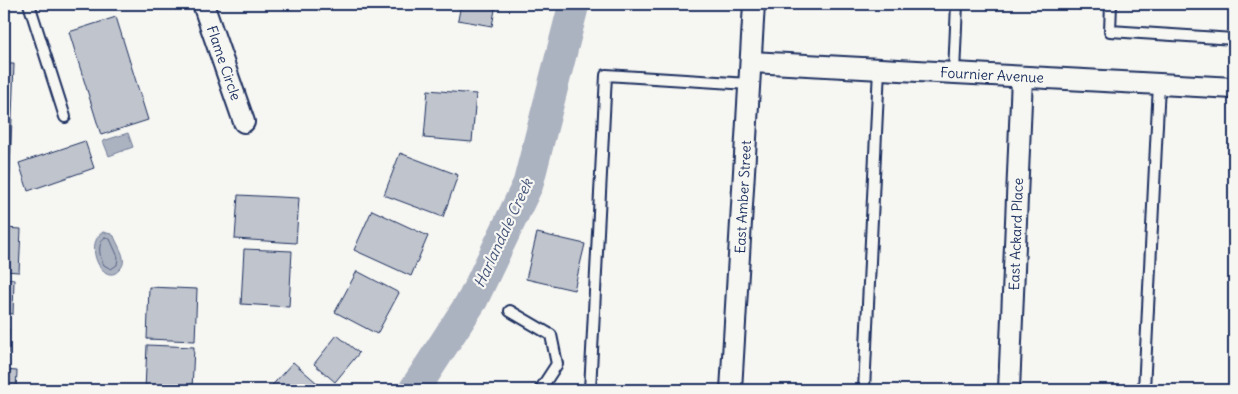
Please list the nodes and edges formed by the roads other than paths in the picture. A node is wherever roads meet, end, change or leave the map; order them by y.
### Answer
1 (29, 4) edge
2 (203, 4) edge
3 (754, 4) edge
4 (957, 4) edge
5 (1111, 4) edge
6 (1234, 39) edge
7 (751, 62) junction
8 (880, 69) junction
9 (954, 73) junction
10 (1022, 78) junction
11 (749, 84) junction
12 (1159, 84) junction
13 (1234, 88) edge
14 (65, 117) dead end
15 (244, 122) dead end
16 (510, 311) dead end
17 (540, 390) edge
18 (590, 390) edge
19 (731, 390) edge
20 (864, 390) edge
21 (1009, 390) edge
22 (1144, 390) edge

1 - 14 lane
2 - 15 street, Flame Circle
3 - 7 street, East Amber Street
4 - 9 lane
5 - 6 lane
7 - 8 street, Fournier Avenue
7 - 11 street, East Amber Street
8 - 9 street, Fournier Avenue
8 - 20 lane
9 - 10 street, Fournier Avenue
10 - 12 street, Fournier Avenue
10 - 21 street, East Ackard Place
11 - 18 lane
11 - 19 street, East Amber Street
12 - 13 street, Fournier Avenue
12 - 22 lane
16 - 17 lane

